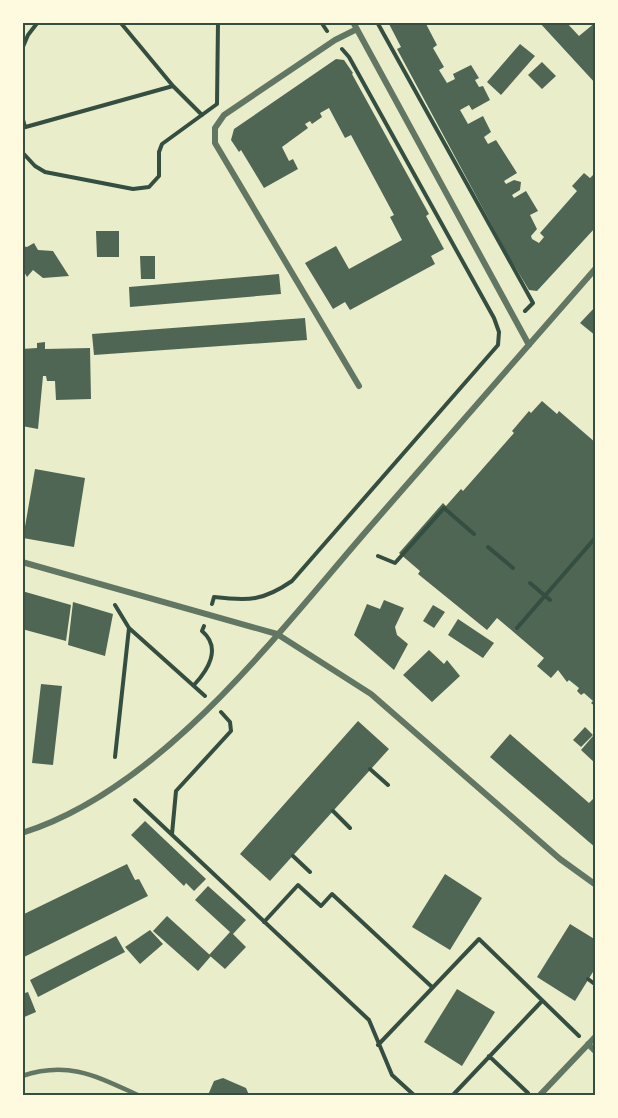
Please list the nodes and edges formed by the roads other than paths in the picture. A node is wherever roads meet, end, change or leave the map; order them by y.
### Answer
1 (355, 26) edge
2 (596, 268) edge
3 (529, 345) junction
4 (359, 386) dead end
5 (22, 562) edge
6 (277, 634) junction
7 (22, 832) edge
8 (596, 885) edge
9 (596, 1036) edge
10 (585, 1042) junction
11 (596, 1052) edge
12 (22, 1076) edge
13 (140, 1095) edge
14 (539, 1095) edge

1 - 3 street
1 - 4 street
2 - 3 street
3 - 6 street
5 - 6 street
6 - 7 street
6 - 8 street
9 - 10 street
10 - 11 street
10 - 14 street
12 - 13 lane

